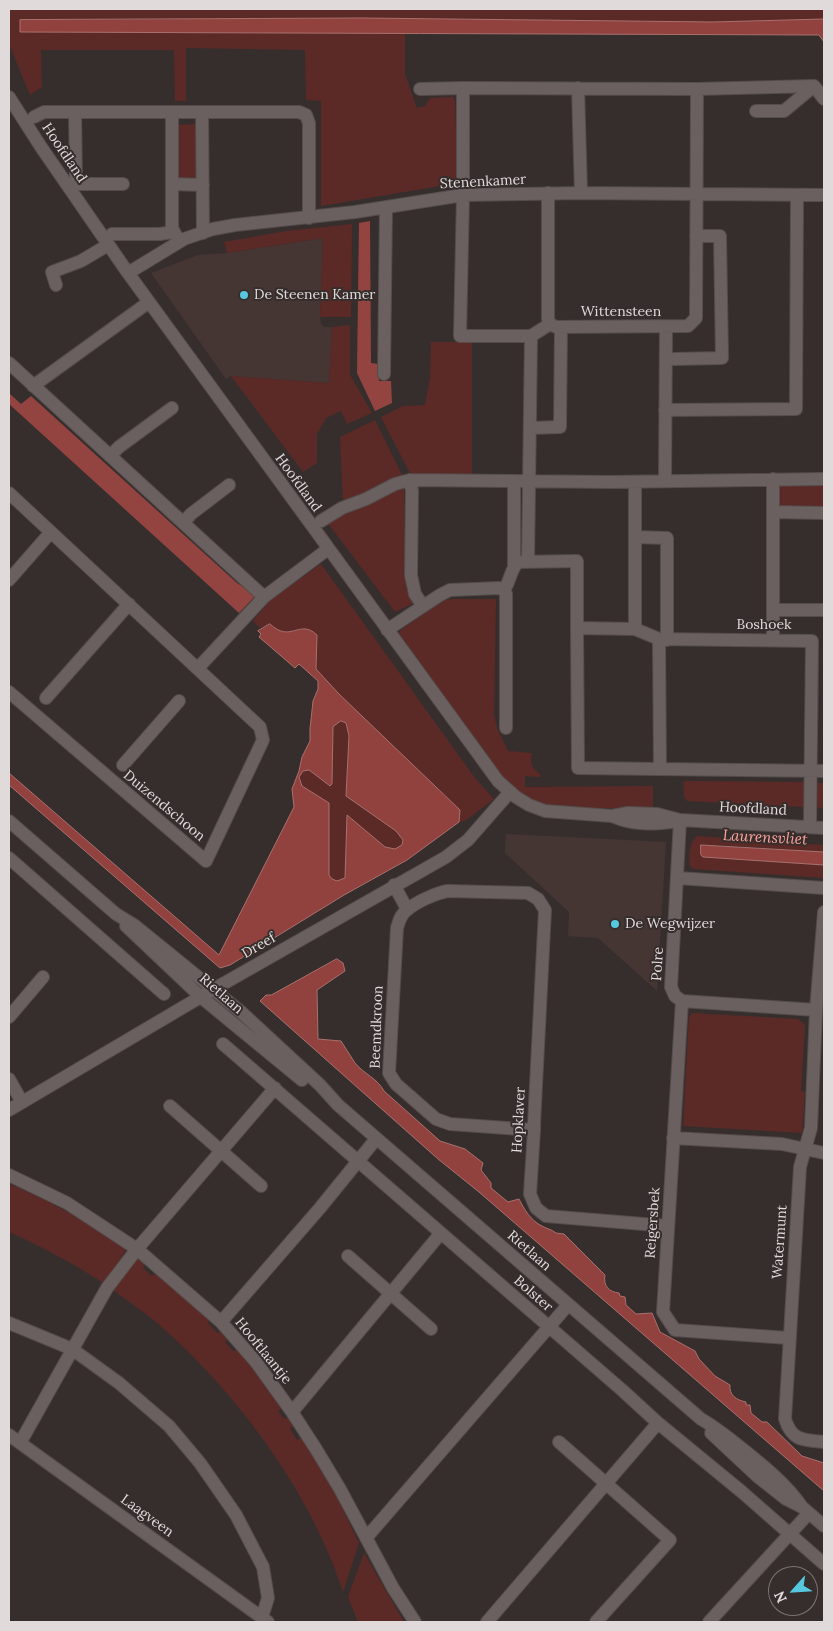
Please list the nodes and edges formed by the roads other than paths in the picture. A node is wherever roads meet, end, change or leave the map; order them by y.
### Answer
1 (814, 86) junction
2 (463, 88) junction
3 (578, 88) junction
4 (420, 89) dead end
5 (696, 90) junction
6 (9, 97) edge
7 (824, 100) edge
8 (756, 111) dead end
9 (75, 112) junction
10 (172, 112) junction
11 (202, 112) junction
12 (39, 115) dead end
13 (123, 184) dead end
14 (172, 184) junction
15 (203, 185) junction
16 (548, 193) junction
17 (581, 193) junction
18 (697, 194) junction
19 (463, 195) junction
20 (797, 195) junction
21 (824, 195) edge
22 (386, 207) junction
23 (309, 218) junction
24 (203, 233) junction
25 (176, 236) junction
26 (696, 236) junction
27 (110, 239) junction
28 (128, 273) junction
29 (56, 285) dead end
30 (148, 302) junction
31 (555, 326) junction
32 (666, 327) junction
33 (531, 336) junction
34 (674, 359) dead end
35 (9, 364) edge
36 (384, 374) dead end
37 (33, 386) junction
38 (172, 408) dead end
39 (665, 410) junction
40 (530, 428) junction
41 (110, 456) junction
42 (773, 479) junction
43 (824, 479) edge
44 (410, 480) junction
45 (514, 481) junction
46 (529, 481) junction
47 (665, 481) junction
48 (635, 482) junction
49 (229, 486) dead end
50 (9, 493) edge
51 (773, 512) junction
52 (824, 513) edge
53 (321, 521) dead end
54 (183, 523) junction
55 (51, 532) junction
56 (635, 537) junction
57 (328, 549) junction
58 (528, 561) junction
59 (514, 565) junction
60 (9, 580) edge
61 (504, 590) junction
62 (264, 597) junction
63 (129, 604) junction
64 (423, 606) junction
65 (773, 610) junction
66 (824, 610) edge
67 (577, 628) junction
68 (634, 629) junction
69 (387, 630) junction
70 (663, 639) junction
71 (773, 640) junction
72 (198, 668) junction
73 (9, 692) edge
74 (46, 698) dead end
75 (179, 701) dead end
76 (506, 728) dead end
77 (818, 730) edge
78 (123, 765) dead end
79 (660, 769) junction
80 (818, 771) edge
81 (510, 792) junction
82 (680, 820) junction
83 (9, 821) edge
84 (810, 827) junction
85 (824, 828) edge
86 (12, 861) edge
87 (678, 878) junction
88 (394, 885) junction
89 (824, 888) edge
90 (407, 910) junction
91 (824, 912) edge
92 (116, 914) junction
93 (43, 976) dead end
94 (214, 989) junction
95 (164, 994) dead end
96 (201, 997) junction
97 (682, 1001) junction
98 (816, 1010) junction
99 (9, 1017) edge
100 (224, 1044) dead end
101 (9, 1079) edge
102 (275, 1088) junction
103 (22, 1102) junction
104 (170, 1106) dead end
105 (338, 1106) junction
106 (9, 1110) edge
107 (534, 1130) junction
108 (673, 1138) junction
109 (376, 1139) junction
110 (805, 1149) junction
111 (221, 1151) junction
112 (824, 1152) edge
113 (359, 1161) junction
114 (9, 1175) edge
115 (261, 1186) dead end
116 (668, 1226) junction
117 (441, 1233) junction
118 (137, 1249) junction
119 (348, 1256) dead end
120 (392, 1294) junction
121 (568, 1305) junction
122 (221, 1322) junction
123 (9, 1323) edge
124 (549, 1327) junction
125 (431, 1328) dead end
126 (788, 1338) junction
127 (72, 1349) junction
128 (292, 1412) junction
129 (658, 1423) junction
130 (9, 1434) edge
131 (559, 1442) dead end
132 (824, 1442) edge
133 (20, 1443) junction
134 (606, 1484) junction
135 (806, 1510) junction
136 (824, 1526) edge
137 (789, 1534) junction
138 (366, 1538) junction
139 (824, 1564) edge
140 (265, 1620) edge
141 (415, 1622) edge
142 (487, 1622) edge
143 (596, 1622) edge
144 (709, 1622) edge

1 - 5 street
1 - 7 street
1 - 8 street
2 - 3 street
2 - 4 street
2 - 19 street
3 - 5 street
3 - 17 street
5 - 18 street, Wittensteen
6 - 27 street, Hoofdland
9 - 10 street
9 - 12 street
9 - 13 street, Hoofdland
10 - 11 street
10 - 14 street
11 - 15 street
11 - 23 street
14 - 15 street
14 - 25 street
15 - 24 street
16 - 17 street, Stenenkamer
16 - 19 street, Stenenkamer
16 - 31 street
17 - 18 street, Stenenkamer
18 - 20 street, Stenenkamer
18 - 26 street, Wittensteen
19 - 22 street, Stenenkamer
19 - 33 street
20 - 21 street, Stenenkamer
20 - 39 street
22 - 23 street, Stenenkamer
22 - 36 street
23 - 24 street, Stenenkamer
24 - 25 street, Stenenkamer
25 - 27 street
25 - 28 street, Stenenkamer
26 - 32 street, Wittensteen
26 - 34 street
27 - 28 street, Hoofdland
27 - 29 street
28 - 30 street, Hoofdland
30 - 37 street
30 - 57 street, Hoofdland
31 - 32 street, Wittensteen
31 - 33 street
31 - 40 street
32 - 39 street
33 - 40 street
35 - 37 street
37 - 41 street
38 - 41 street
39 - 47 street
40 - 46 street
41 - 54 street
42 - 43 street
42 - 47 street
42 - 51 street
44 - 45 street
44 - 53 street
44 - 64 street
45 - 46 street
45 - 59 street
46 - 48 street
46 - 58 street
47 - 48 street
48 - 56 street
49 - 54 street
50 - 55 street
51 - 52 street
51 - 65 street
54 - 62 street
55 - 60 street
55 - 63 street
56 - 68 street
56 - 70 street
57 - 62 street
57 - 69 street, Hoofdland
58 - 59 street
58 - 67 street
59 - 61 street
61 - 64 street
61 - 76 street
62 - 72 street
63 - 72 street
63 - 74 street
64 - 69 street
65 - 66 street
65 - 71 street
67 - 68 street
67 - 79 street
68 - 70 street
69 - 81 street, Hoofdland
70 - 71 street, Boshoek
70 - 79 street
71 - 77 street, Boshoek
72 - 73 street, Duizendschoon
75 - 78 street
77 - 80 street, Boshoek
79 - 80 street
80 - 84 street, Boshoek
81 - 82 street, Hoofdland
81 - 88 street, Dreef
82 - 84 street, Hoofdland
82 - 87 street, Polre
83 - 92 street, Rietlaan
84 - 85 street, Hoofdland
86 - 95 street
87 - 89 street
87 - 97 street, Polre
88 - 90 street
88 - 94 street, Dreef
90 - 107 street, Beemdkroon
90 - 107 street, Hopklaver
91 - 98 street, Watermunt
92 - 94 street, Rietlaan
92 - 96 street, Rietlaan
93 - 99 street
94 - 96 street, Dreef
94 - 105 street, Rietlaan
96 - 103 street, Dreef
96 - 105 street, Rietlaan
97 - 98 street
97 - 108 street, Reigersbek
98 - 110 street, Watermunt
100 - 102 street, Bolster
101 - 103 street
102 - 111 street
102 - 113 street, Bolster
103 - 106 street, Dreef
104 - 111 street
105 - 109 street, Rietlaan
107 - 116 street, Hopklaver
108 - 110 street
108 - 116 street, Reigersbek
109 - 113 street
109 - 121 street, Rietlaan
110 - 112 street
110 - 126 street, Watermunt
111 - 115 street
111 - 118 street
113 - 117 street, Bolster
113 - 122 street
114 - 118 street, Hooftlaantje
116 - 126 street, Reigersbek
117 - 120 street
117 - 124 street, Bolster
118 - 122 street, Hooftlaantje
118 - 127 street
119 - 120 street
120 - 125 street
120 - 128 street
121 - 124 street
121 - 135 street, Rietlaan
122 - 128 street, Hooftlaantje
123 - 127 street
124 - 129 street, Bolster
124 - 138 street
126 - 132 street, Watermunt
127 - 133 street
127 - 140 street
128 - 138 street, Hooftlaantje
129 - 134 street
129 - 137 street, Bolster
130 - 133 street, Laagveen
131 - 134 street
133 - 140 street, Laagveen
134 - 142 street
134 - 143 street
135 - 136 street, Rietlaan
135 - 137 street
137 - 139 street, Bolster
137 - 144 street
138 - 141 street, Hooftlaantje

